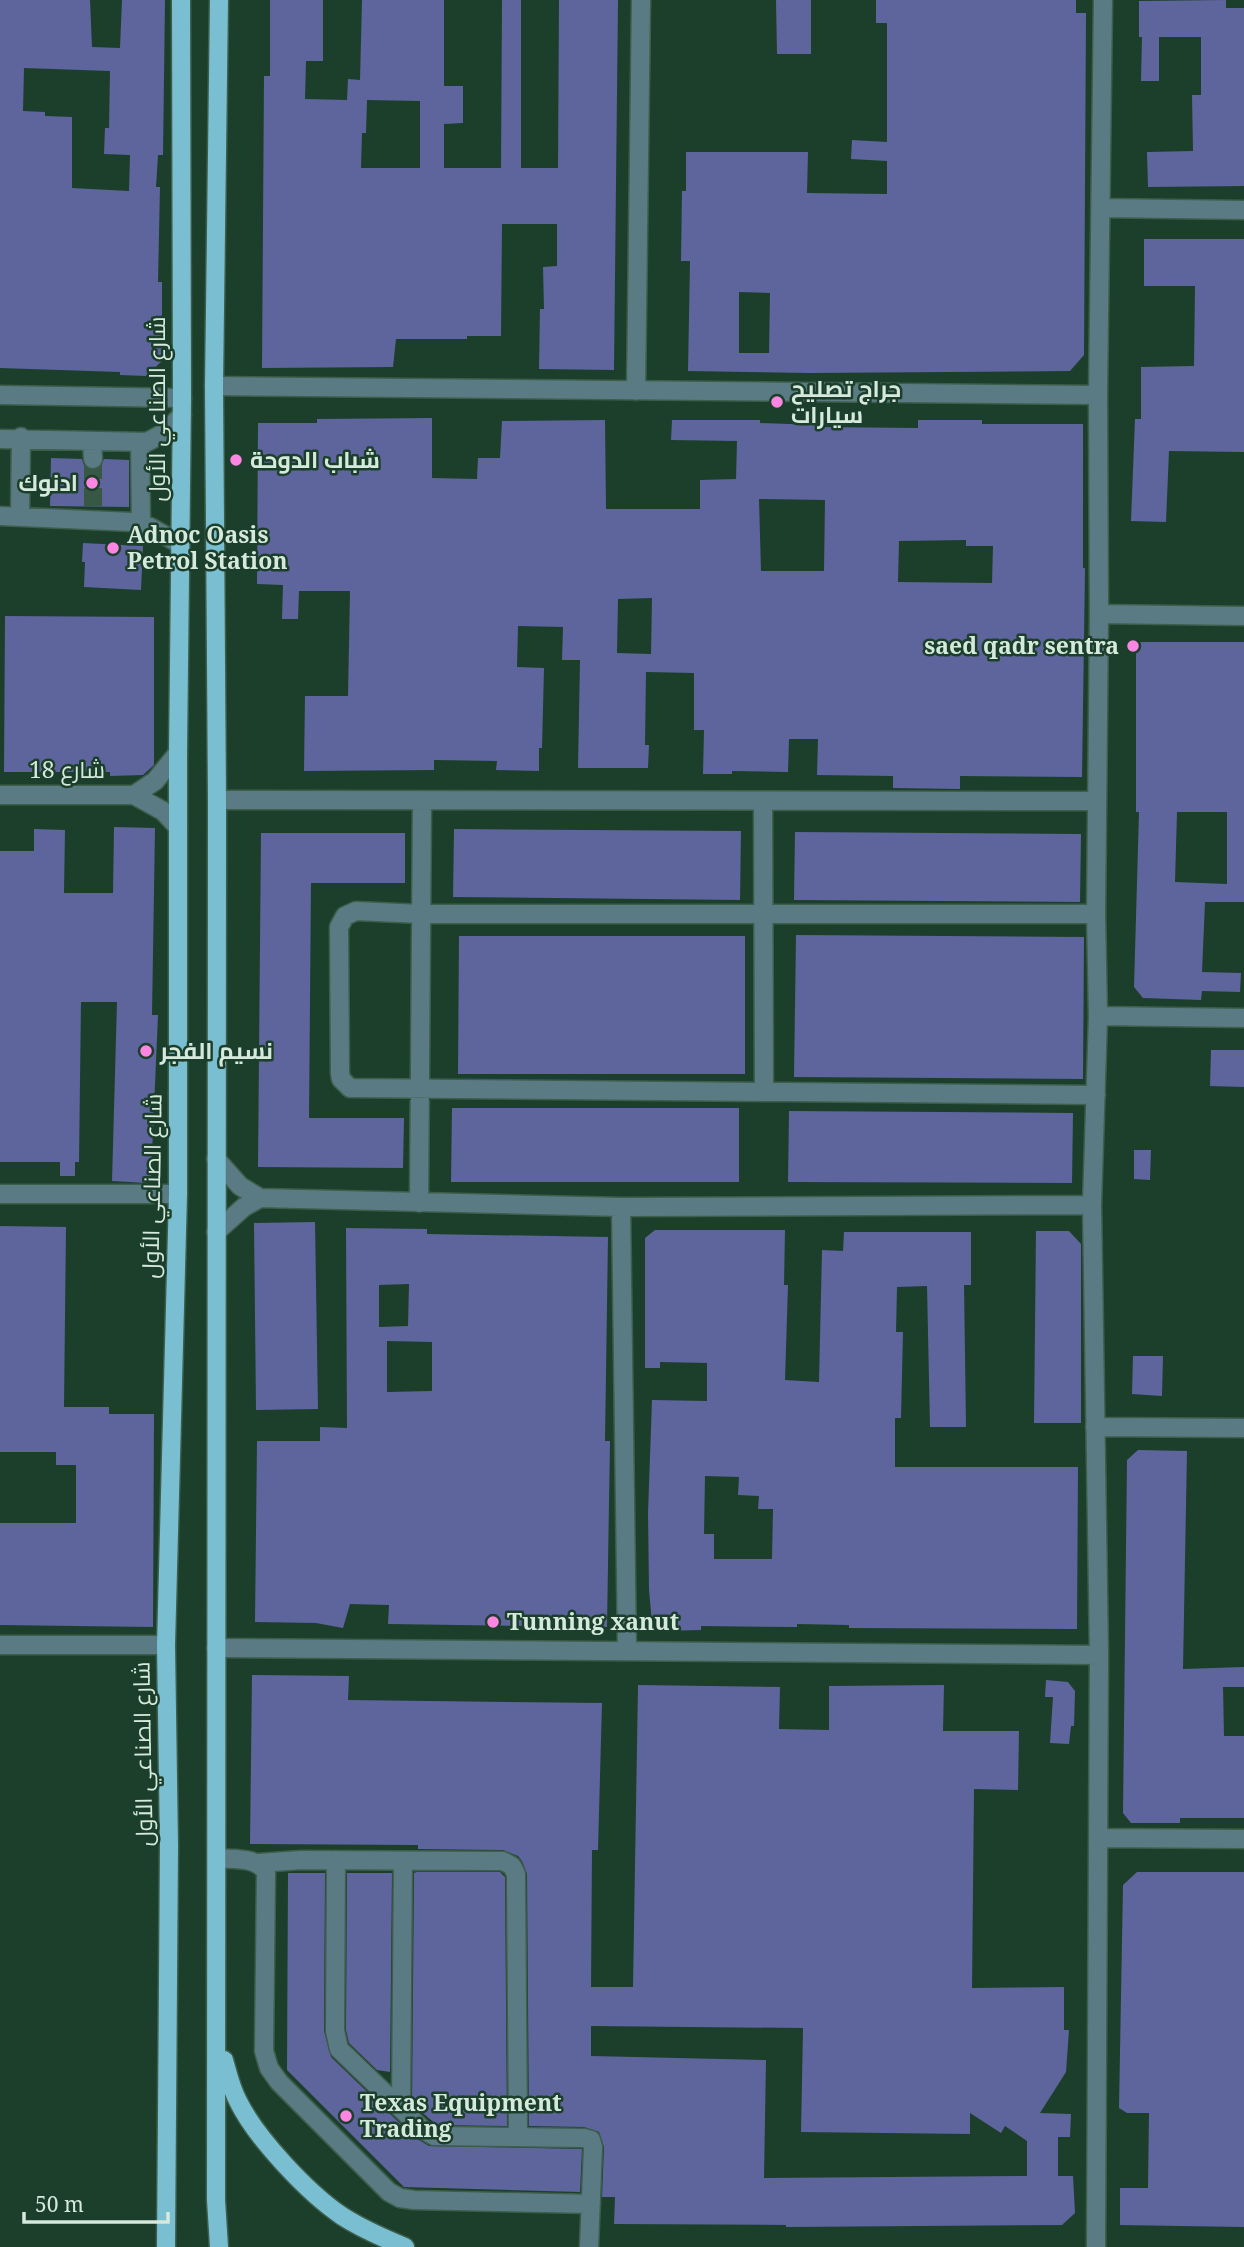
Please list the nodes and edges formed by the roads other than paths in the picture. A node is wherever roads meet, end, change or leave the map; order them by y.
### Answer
1 (181, 0) edge
2 (219, 0) edge
3 (641, 0) edge
4 (1103, 0) edge
5 (1101, 208) junction
6 (1244, 210) edge
7 (214, 386) junction
8 (636, 391) junction
9 (0, 395) edge
10 (1098, 395) junction
11 (182, 406) junction
12 (21, 437) junction
13 (0, 439) edge
14 (141, 442) junction
15 (0, 516) edge
16 (20, 517) junction
17 (141, 524) junction
18 (180, 544) junction
19 (1099, 614) junction
20 (1244, 616) edge
21 (178, 753) junction
22 (0, 795) edge
23 (134, 795) junction
24 (217, 800) junction
25 (422, 801) junction
26 (1096, 801) junction
27 (763, 802) junction
28 (178, 827) junction
29 (421, 914) junction
30 (763, 914) junction
31 (1096, 914) junction
32 (1098, 1016) junction
33 (1244, 1018) edge
34 (420, 1088) junction
35 (764, 1092) junction
36 (1096, 1095) junction
37 (216, 1159) junction
38 (0, 1194) edge
39 (178, 1194) junction
40 (260, 1198) junction
41 (419, 1203) junction
42 (1092, 1205) junction
43 (621, 1207) junction
44 (216, 1231) junction
45 (1095, 1427) junction
46 (1244, 1428) edge
47 (0, 1644) edge
48 (166, 1645) junction
49 (216, 1648) junction
50 (627, 1651) junction
51 (1100, 1655) junction
52 (1099, 1838) junction
53 (1244, 1839) edge
54 (217, 1858) junction
55 (337, 1860) junction
56 (403, 1861) junction
57 (258, 1863) junction
58 (218, 2038) junction
59 (401, 2109) junction
60 (518, 2137) junction
61 (591, 2204) junction
62 (166, 2247) edge
63 (219, 2247) edge
64 (405, 2247) edge
65 (589, 2247) edge
66 (1097, 2247) edge

1 - 11 main road, شارع الصناعي الأول
2 - 7 main road
3 - 8 street
4 - 5 street
5 - 6 street
5 - 10 street
7 - 8 street
7 - 24 main road
8 - 10 street
9 - 11 street
10 - 19 street
11 - 14 street
11 - 18 main road, شارع الصناعي الأول
12 - 13 street
12 - 14 street
12 - 16 street
14 - 17 street
15 - 16 street
16 - 17 street
17 - 18 street
18 - 21 main road, شارع الصناعي الأول
19 - 20 street
19 - 26 street
21 - 23 street, شارع 18
21 - 28 main road, شارع الصناعي الأول
22 - 23 street, شارع 18
23 - 28 street, شارع 18
24 - 25 street
24 - 37 main road
25 - 27 street
25 - 29 street
26 - 27 street
26 - 31 street
27 - 30 street
28 - 39 main road, شارع الصناعي الأول
29 - 30 street
29 - 34 street
29 - 34 street
30 - 31 street
30 - 35 street
31 - 32 street
32 - 33 street
32 - 36 street
34 - 35 street
34 - 41 street
35 - 36 street
36 - 42 street
37 - 40 street
37 - 44 main road
38 - 39 street
39 - 48 main road, شارع الصناعي الأول
40 - 41 street
40 - 44 street
41 - 43 street
42 - 43 street
42 - 45 street
43 - 50 street
44 - 49 main road
45 - 46 street
45 - 51 street
47 - 48 street
48 - 62 main road, شارع الصناعي الأول
49 - 50 street
49 - 54 main road
50 - 51 street
51 - 52 street
52 - 53 street
52 - 66 street
54 - 57 street
54 - 58 main road
55 - 56 street
55 - 57 street
55 - 59 street
56 - 59 street
56 - 60 street
57 - 61 street
58 - 63 main road
58 - 64 main road
59 - 60 street
60 - 61 street
61 - 65 street

